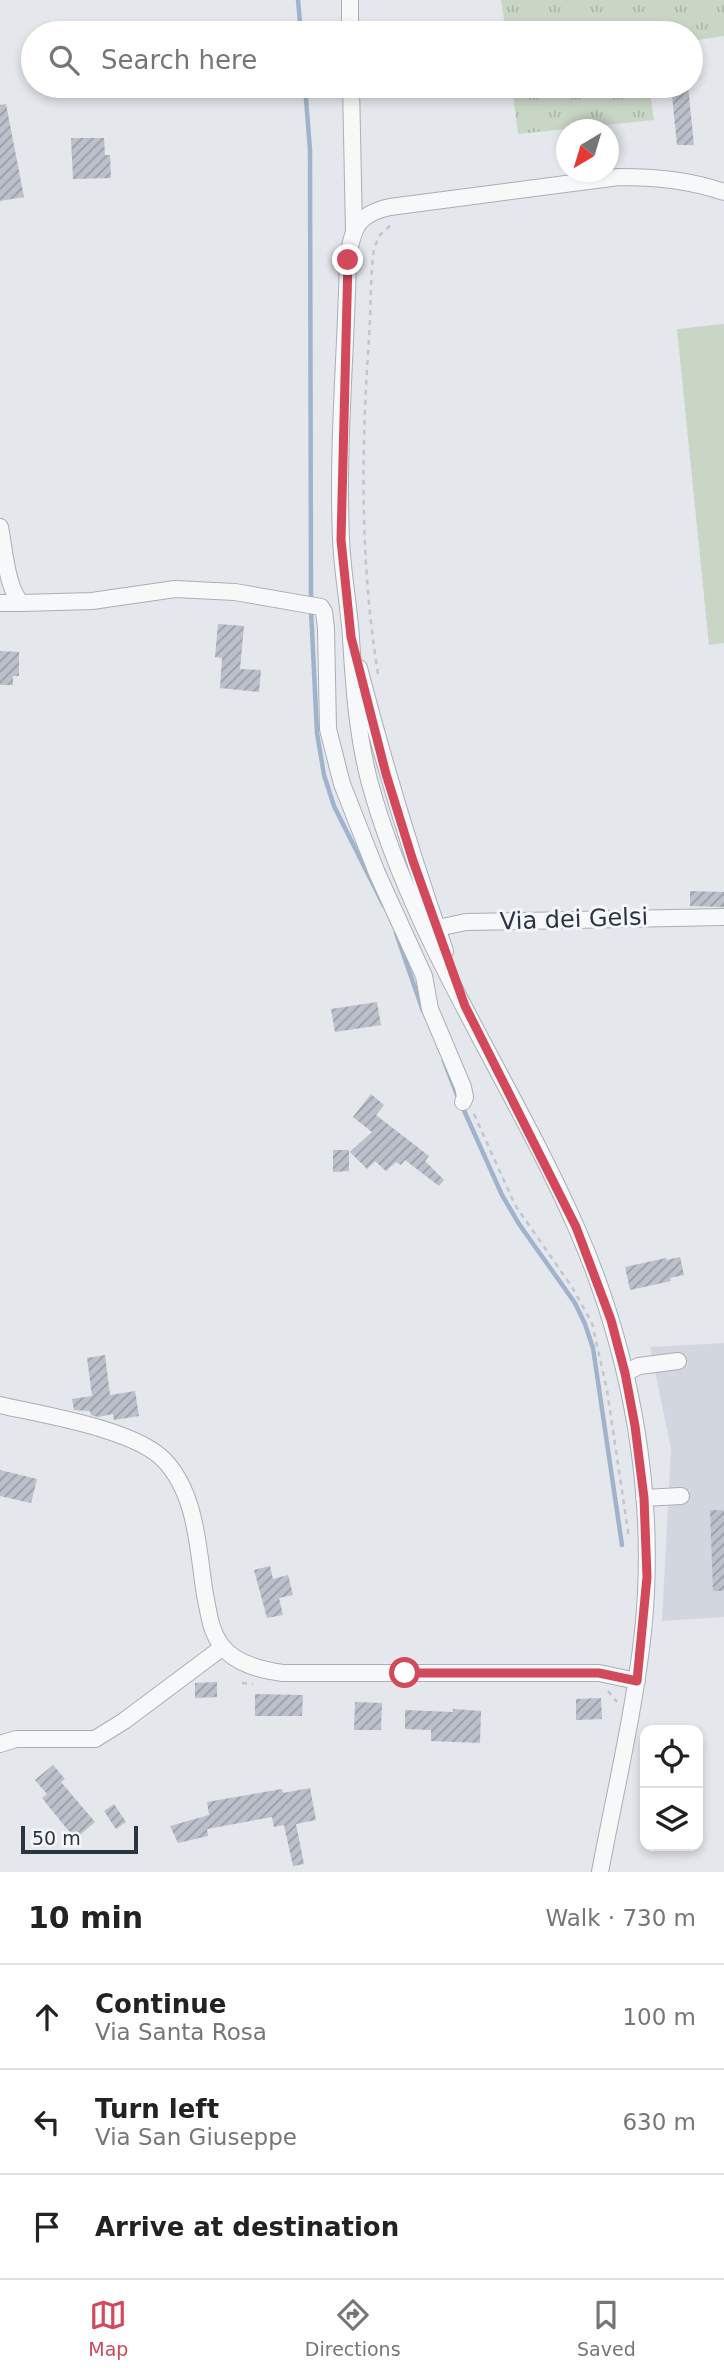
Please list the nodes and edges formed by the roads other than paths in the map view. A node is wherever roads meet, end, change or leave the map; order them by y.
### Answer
1 (349, 0) edge
2 (350, 21) edge
3 (351, 98) edge
4 (724, 192) edge
5 (354, 231) junction
6 (0, 527) edge
7 (0, 603) edge
8 (22, 603) junction
9 (351, 637) junction
10 (386, 774) junction
11 (369, 778) junction
12 (342, 784) junction
13 (724, 916) edge
14 (431, 929) junction
15 (468, 1105) road end
16 (678, 1361) dead end
17 (625, 1373) junction
18 (0, 1405) edge
19 (681, 1496) dead end
20 (644, 1498) junction
21 (222, 1647) junction
22 (637, 1681) junction
23 (0, 1744) edge
24 (600, 1872) edge

1 - 2 street
3 - 5 street
4 - 5 street
5 - 9 street
6 - 8 street
7 - 8 street
8 - 12 street
9 - 10 street
9 - 11 street
10 - 11 street
10 - 14 street
11 - 12 street
11 - 14 street
12 - 15 street
13 - 14 street, Via dei Gelsi
14 - 17 street
16 - 17 street
17 - 20 street
18 - 21 street
19 - 20 street
20 - 22 street
21 - 22 street
21 - 23 street
22 - 24 street

